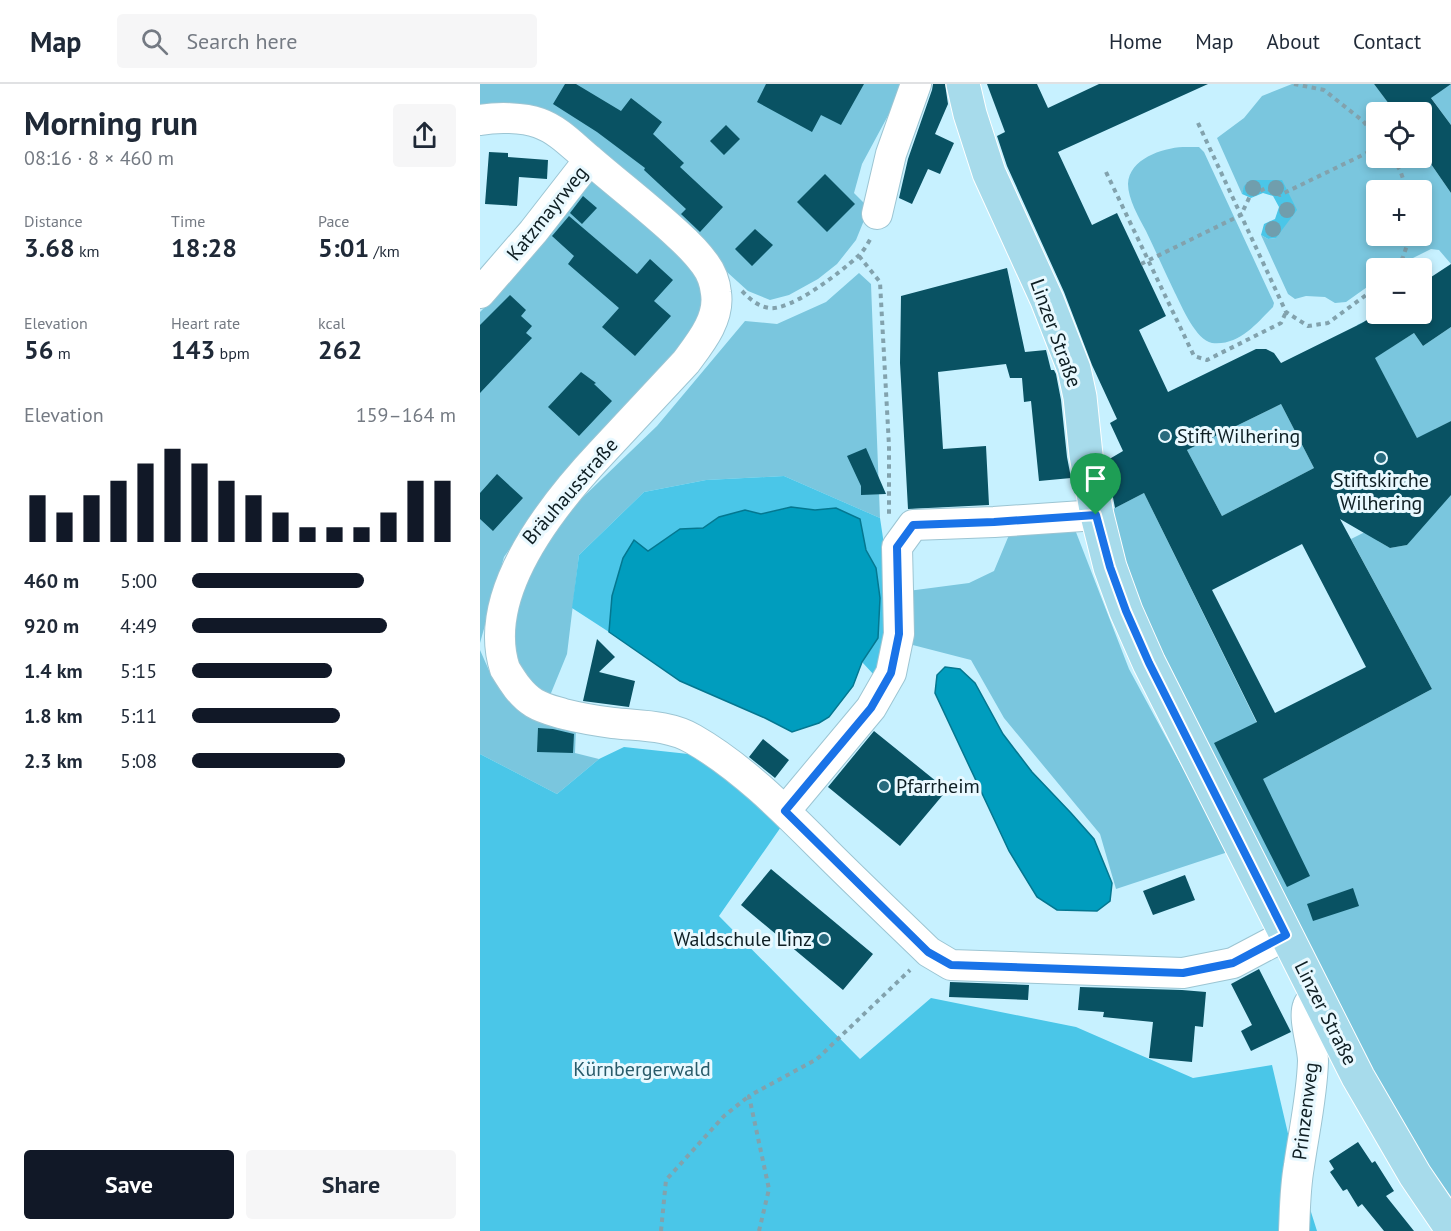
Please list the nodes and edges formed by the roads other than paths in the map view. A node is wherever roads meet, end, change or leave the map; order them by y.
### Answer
1 (916, 84) edge
2 (963, 84) edge
3 (480, 120) edge
4 (589, 160) junction
5 (877, 214) dead end
6 (480, 293) edge
7 (1096, 515) junction
8 (785, 811) junction
9 (1286, 935) junction
10 (1316, 995) junction
11 (1451, 1228) edge
12 (1294, 1231) edge

1 - 5 street
2 - 7 main road, Linzer Straße
3 - 4 street, Bräuhausstraße
4 - 6 street, Katzmayrweg
4 - 8 street, Bräuhausstraße
7 - 8 street
7 - 9 main road, Linzer Straße
8 - 9 street, Bräuhausstraße
9 - 10 main road, Linzer Straße
10 - 11 main road, Linzer Straße
10 - 12 street, Prinzenweg

